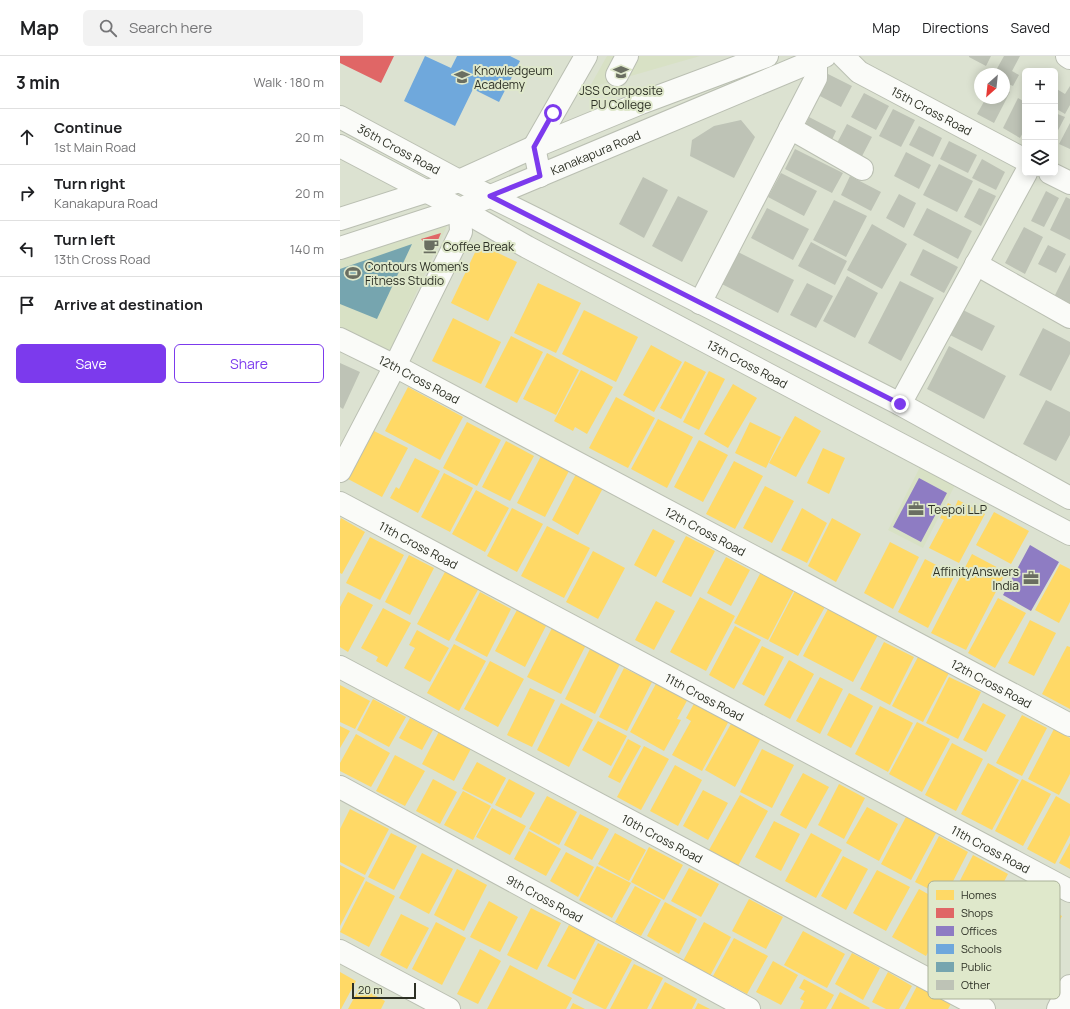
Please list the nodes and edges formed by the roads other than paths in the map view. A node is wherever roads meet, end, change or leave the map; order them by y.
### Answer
1 (586, 56) edge
2 (628, 56) edge
3 (767, 56) edge
4 (843, 56) edge
5 (1067, 56) edge
6 (820, 58) edge
7 (1070, 58) edge
8 (617, 75) dead end
9 (340, 117) edge
10 (790, 128) junction
11 (340, 146) edge
12 (534, 147) junction
13 (1022, 158) edge
14 (862, 169) dead end
15 (540, 176) junction
16 (1024, 176) edge
17 (1056, 176) edge
18 (459, 181) junction
19 (1070, 183) edge
20 (426, 192) junction
21 (490, 196) junction
22 (460, 209) junction
23 (340, 220) edge
24 (340, 248) edge
25 (976, 264) junction
26 (700, 302) junction
27 (1070, 317) edge
28 (340, 339) edge
29 (395, 366) junction
30 (900, 404) junction
31 (340, 471) edge
32 (1070, 498) edge
33 (340, 503) edge
34 (1070, 534) edge
35 (340, 667) edge
36 (1070, 725) edge
37 (340, 787) edge
38 (1051, 881) edge
39 (1060, 886) edge
40 (1070, 891) edge
41 (340, 951) edge
42 (928, 979) edge
43 (1070, 986) edge
44 (965, 999) edge
45 (449, 1009) edge
46 (749, 1009) edge
47 (984, 1009) edge
48 (1058, 1009) edge

1 - 12 street
2 - 8 street
3 - 12 street
4 - 13 street, 15th Cross Road
5 - 7 street
6 - 10 street
6 - 15 street, Kanakapura Road
9 - 18 street, 36th Cross Road
10 - 14 street
10 - 26 street
11 - 20 street, 36th Cross Road
12 - 15 street
12 - 18 street
15 - 21 street, Kanakapura Road
16 - 25 street
17 - 19 street
18 - 20 street
18 - 21 street
20 - 22 street, 13th Cross Road
20 - 23 street
21 - 22 street, Kanakapura Road
21 - 26 street
22 - 24 street, Kanakapura Road
22 - 29 street
22 - 34 street, 13th Cross Road
25 - 27 street
25 - 30 street
26 - 30 street
28 - 29 street, 12th Cross Road
29 - 31 street
29 - 36 street, 12th Cross Road
30 - 32 street
33 - 38 street, 11th Cross Road
35 - 42 street, 10th Cross Road
37 - 46 street, 9th Cross Road
39 - 40 street, 11th Cross Road
41 - 45 street
43 - 48 street
44 - 47 street, 10th Cross Road

